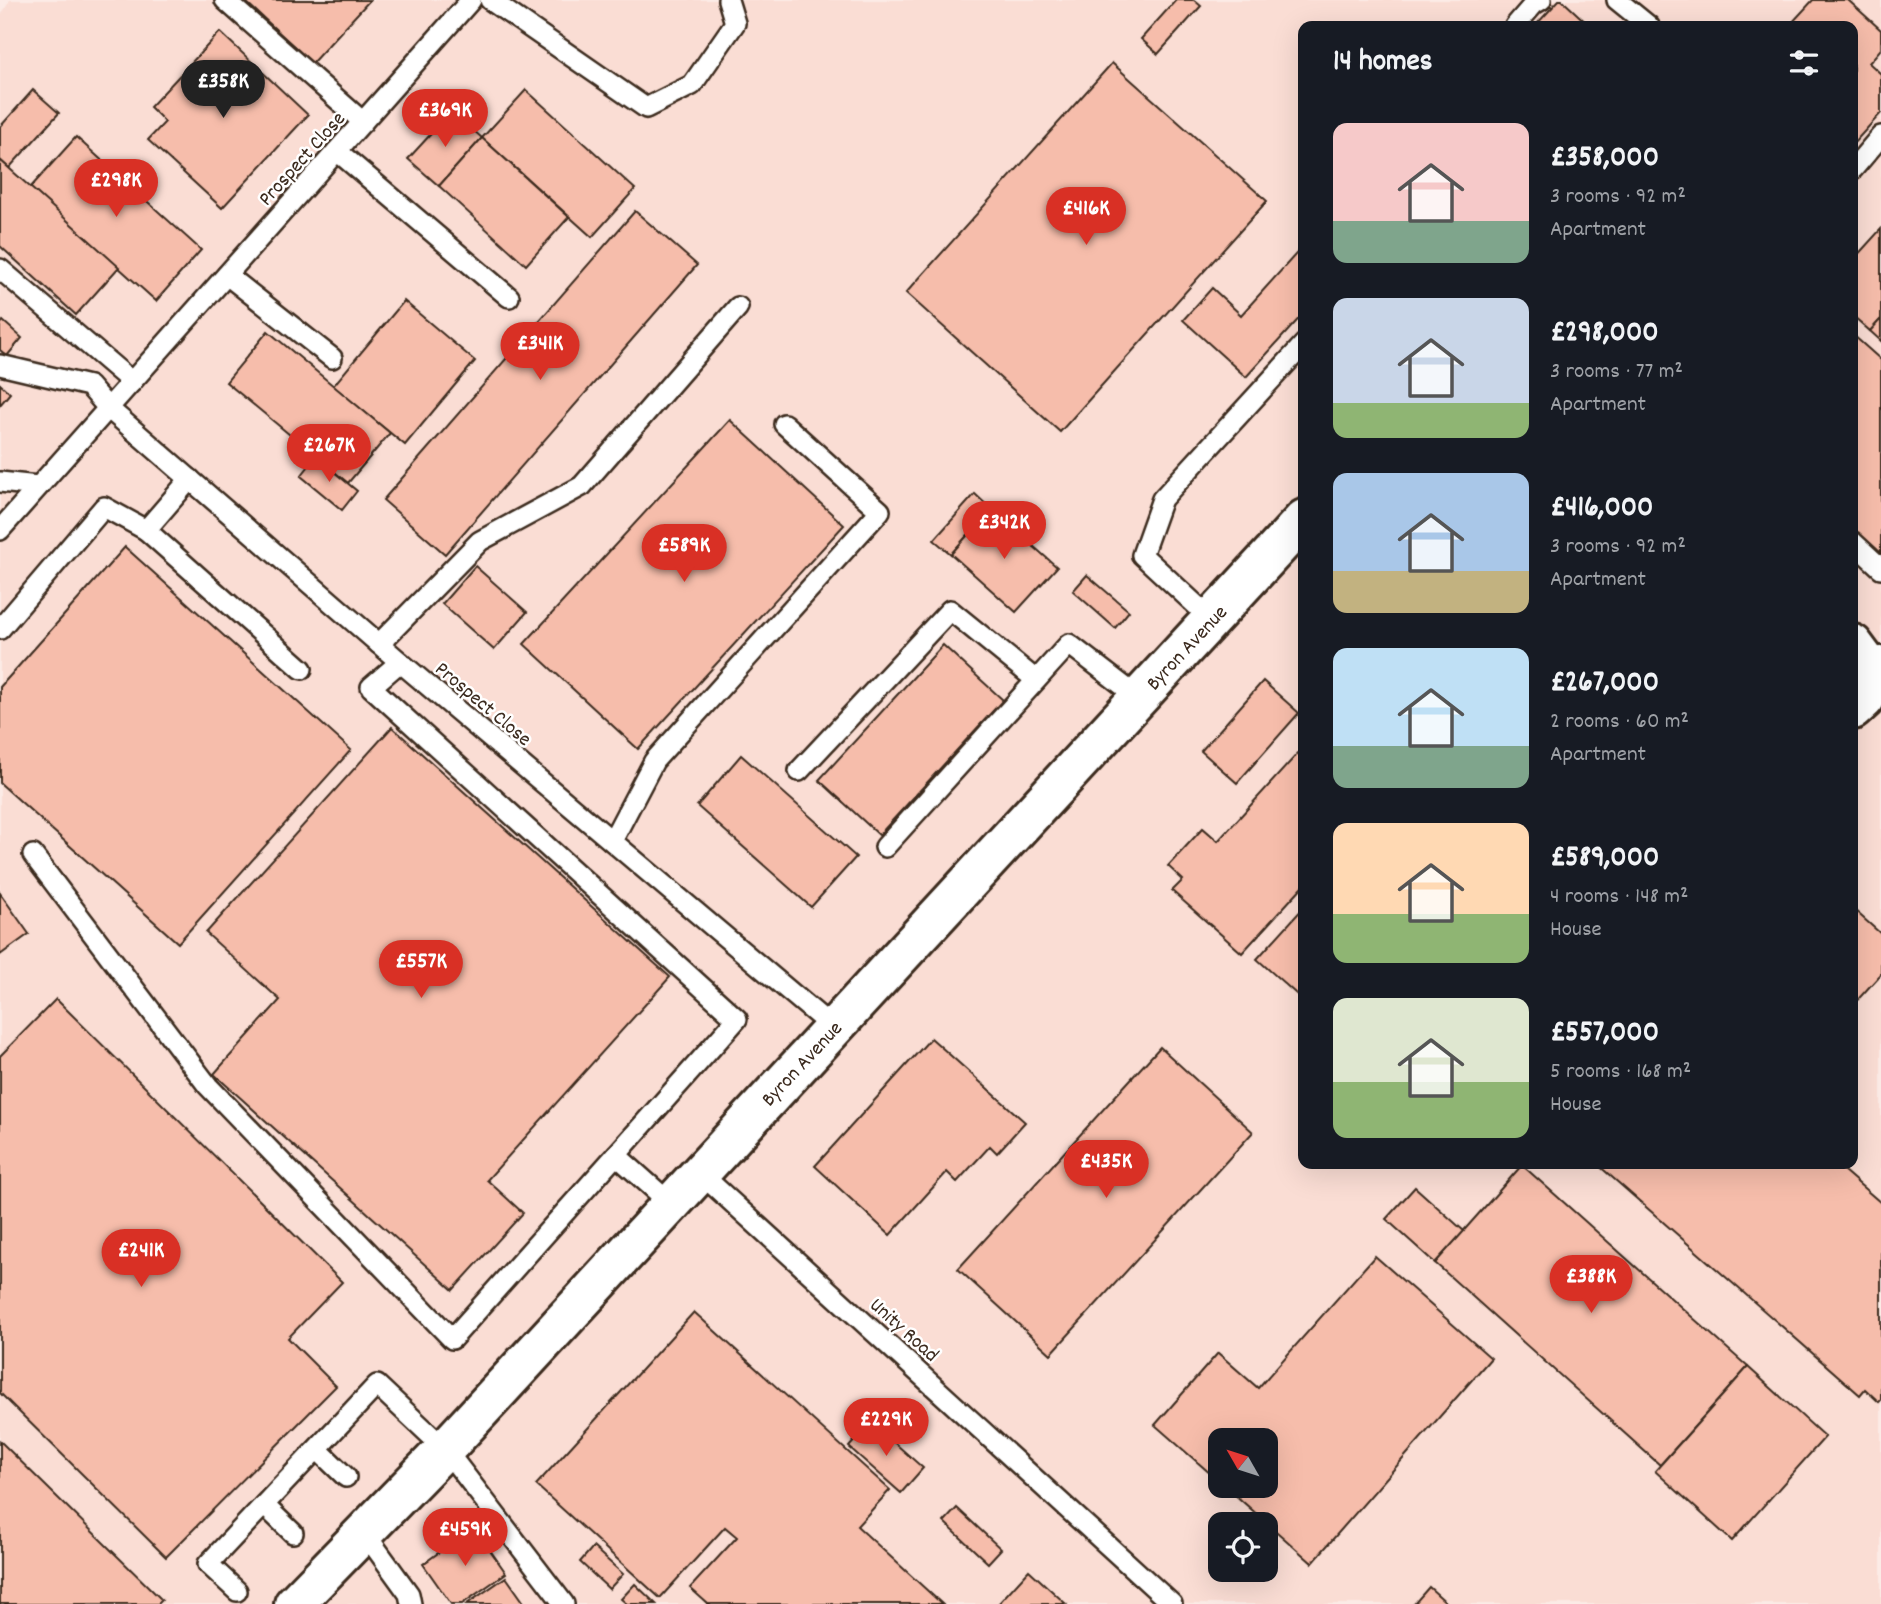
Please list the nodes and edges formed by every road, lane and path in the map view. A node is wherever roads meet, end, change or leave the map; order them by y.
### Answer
1 (225, 0) edge
2 (471, 0) edge
3 (490, 0) edge
4 (728, 0) edge
5 (1541, 0) edge
6 (1617, 0) edge
7 (1519, 21) edge
8 (1642, 21) edge
9 (363, 122) junction
10 (1881, 136) edge
11 (337, 151) junction
12 (1858, 163) edge
13 (0, 269) edge
14 (227, 275) junction
15 (509, 297) dead end
16 (738, 307) dead end
17 (1298, 351) edge
18 (332, 358) dead end
19 (0, 365) edge
20 (132, 382) junction
21 (108, 408) junction
22 (783, 424) dead end
23 (190, 479) junction
24 (0, 482) edge
25 (38, 486) junction
26 (1298, 525) edge
27 (0, 530) edge
28 (146, 530) junction
29 (1858, 547) edge
30 (1881, 568) edge
31 (1211, 619) junction
32 (0, 629) edge
33 (380, 644) junction
34 (1858, 650) edge
35 (400, 662) junction
36 (302, 668) dead end
37 (1879, 674) edge
38 (1036, 680) junction
39 (1139, 698) junction
40 (1858, 705) edge
41 (799, 771) dead end
42 (612, 841) junction
43 (884, 846) dead end
44 (33, 855) dead end
45 (833, 1028) junction
46 (616, 1154) junction
47 (700, 1173) junction
48 (671, 1204) junction
49 (317, 1449) junction
50 (445, 1449) junction
51 (346, 1476) dead end
52 (264, 1504) junction
53 (364, 1532) junction
54 (293, 1533) dead end
55 (237, 1591) dead end
56 (294, 1604) edge
57 (411, 1604) edge
58 (564, 1604) edge
59 (1172, 1604) edge

1 - 9 lane
2 - 9 lane, Prospect Close
3 - 4 lane
5 - 7 lane
6 - 8 lane
9 - 11 lane, Prospect Close
10 - 12 lane
11 - 14 lane, Prospect Close
11 - 15 lane
13 - 20 lane
14 - 18 lane
14 - 20 lane, Prospect Close
16 - 33 lane
17 - 31 lane
19 - 21 lane
20 - 21 lane, Prospect Close
21 - 23 lane, Prospect Close
21 - 25 lane, Prospect Close
22 - 42 lane
23 - 28 lane
23 - 33 lane, Prospect Close
24 - 25 lane
25 - 27 lane, Prospect Close
26 - 31 street, Byron Avenue
28 - 32 lane
28 - 36 lane
29 - 30 lane
31 - 39 street, Byron Avenue
33 - 35 lane, Prospect Close
34 - 37 street
35 - 42 lane, Prospect Close
35 - 46 lane
37 - 40 street
38 - 39 lane
38 - 41 lane
38 - 43 lane
39 - 45 street, Byron Avenue
42 - 45 lane, Prospect Close
44 - 46 lane
45 - 47 street, Byron Avenue
46 - 48 lane
47 - 48 street, Byron Avenue
47 - 59 lane, Unity Road
48 - 50 street, Byron Avenue
49 - 50 lane
49 - 51 lane
49 - 52 lane
50 - 53 street, Byron Avenue
50 - 58 lane
52 - 54 lane
52 - 55 lane
53 - 56 street, Byron Avenue
53 - 57 lane

